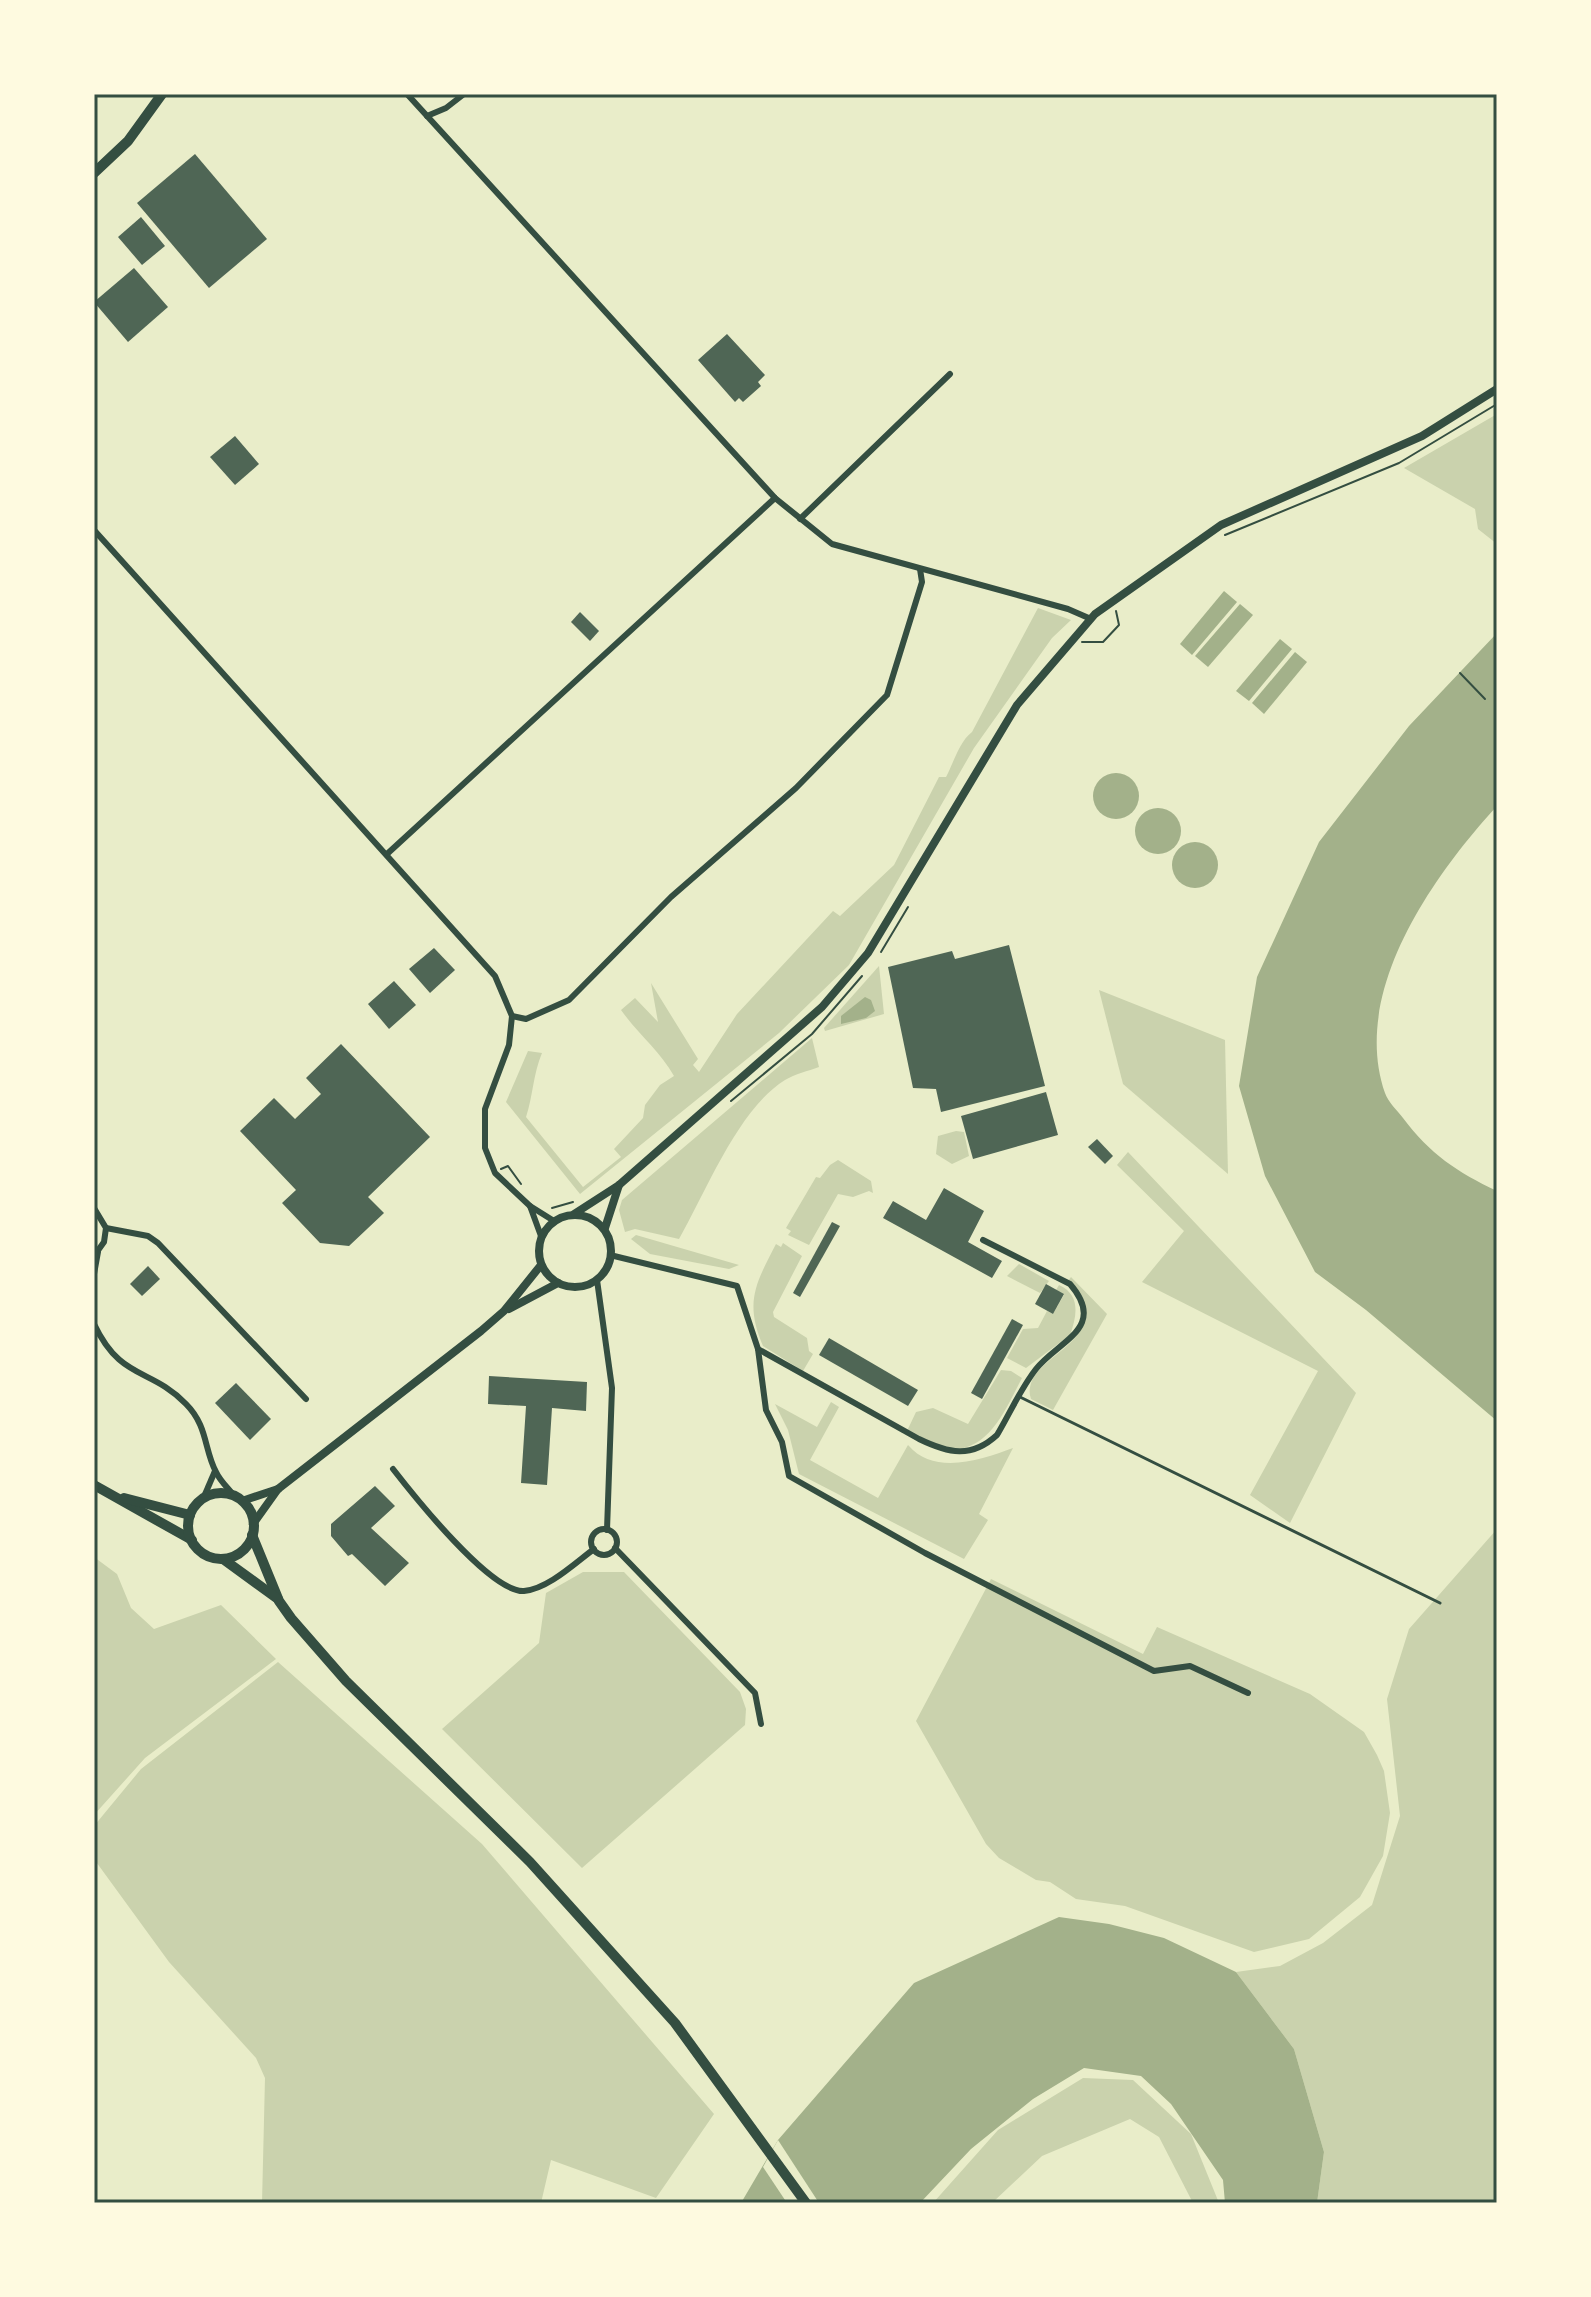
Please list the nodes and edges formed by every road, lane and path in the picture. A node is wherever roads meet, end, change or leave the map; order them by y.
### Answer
1 (162, 94) edge
2 (407, 94) edge
3 (464, 94) edge
4 (427, 116) junction
5 (94, 173) edge
6 (950, 374) dead end
7 (1497, 389) edge
8 (1497, 404) edge
9 (775, 498) junction
10 (800, 519) junction
11 (94, 530) edge
12 (1219, 538) dead end
13 (920, 569) junction
14 (1115, 610) dead end
15 (1091, 619) junction
16 (1082, 642) dead end
17 (1460, 673) dead end
18 (1485, 699) dead end
19 (387, 854) junction
20 (913, 897) dead end
21 (877, 957) dead end
22 (867, 969) dead end
23 (512, 1016) junction
24 (728, 1103) dead end
25 (495, 1173) junction
26 (619, 1185) junction
27 (524, 1189) dead end
28 (575, 1202) dead end
29 (530, 1206) junction
30 (94, 1208) edge
31 (547, 1209) dead end
32 (574, 1214) junction
33 (554, 1221) junction
34 (106, 1228) junction
35 (605, 1228) junction
36 (541, 1236) junction
37 (983, 1240) dead end
38 (96, 1254) edge
39 (610, 1255) junction
40 (541, 1265) junction
41 (94, 1274) edge
42 (597, 1280) junction
43 (558, 1283) junction
44 (504, 1311) junction
45 (94, 1324) edge
46 (758, 1349) junction
47 (1020, 1397) junction
48 (306, 1399) dead end
49 (393, 1469) dead end
50 (215, 1471) junction
51 (94, 1485) edge
52 (278, 1489) junction
53 (107, 1493) junction
54 (203, 1499) junction
55 (239, 1499) junction
56 (190, 1515) junction
57 (253, 1530) junction
58 (607, 1530) junction
59 (192, 1540) junction
60 (615, 1548) junction
61 (594, 1549) junction
62 (223, 1559) junction
63 (279, 1601) junction
64 (1440, 1603) dead end
65 (1248, 1693) dead end
66 (761, 1724) dead end
67 (806, 2203) edge

1 - 5 main road
2 - 4 street
3 - 4 street
4 - 9 street
6 - 10 street
7 - 15 street
8 - 12 path
9 - 10 street
9 - 19 street
10 - 13 street
11 - 19 street
13 - 15 street
13 - 23 street
14 - 16 path
15 - 26 street
17 - 18 path
19 - 23 street
20 - 21 path
22 - 24 path
23 - 25 street
25 - 27 path
25 - 29 street
26 - 32 street
26 - 35 street
28 - 31 path
29 - 33 street
29 - 36 street
30 - 34 street
32 - 33 street
32 - 35 street
33 - 36 street
34 - 38 street
34 - 48 street
35 - 39 street
36 - 40 street
37 - 47 street
38 - 41 street
39 - 42 street
39 - 46 street
40 - 43 street
40 - 44 street
42 - 43 street
42 - 58 street
43 - 44 street
44 - 52 street
45 - 50 street
46 - 47 street
46 - 65 street
47 - 64 lane
49 - 61 street
50 - 54 street
50 - 55 street
51 - 53 main road
52 - 55 street
52 - 57 street
53 - 56 main road
53 - 59 main road
54 - 55 main road
54 - 56 main road
55 - 57 main road
56 - 59 main road
57 - 62 main road
57 - 63 main road
58 - 60 street
58 - 61 street
59 - 62 main road
60 - 61 street
60 - 66 street
62 - 63 main road
63 - 67 main road

